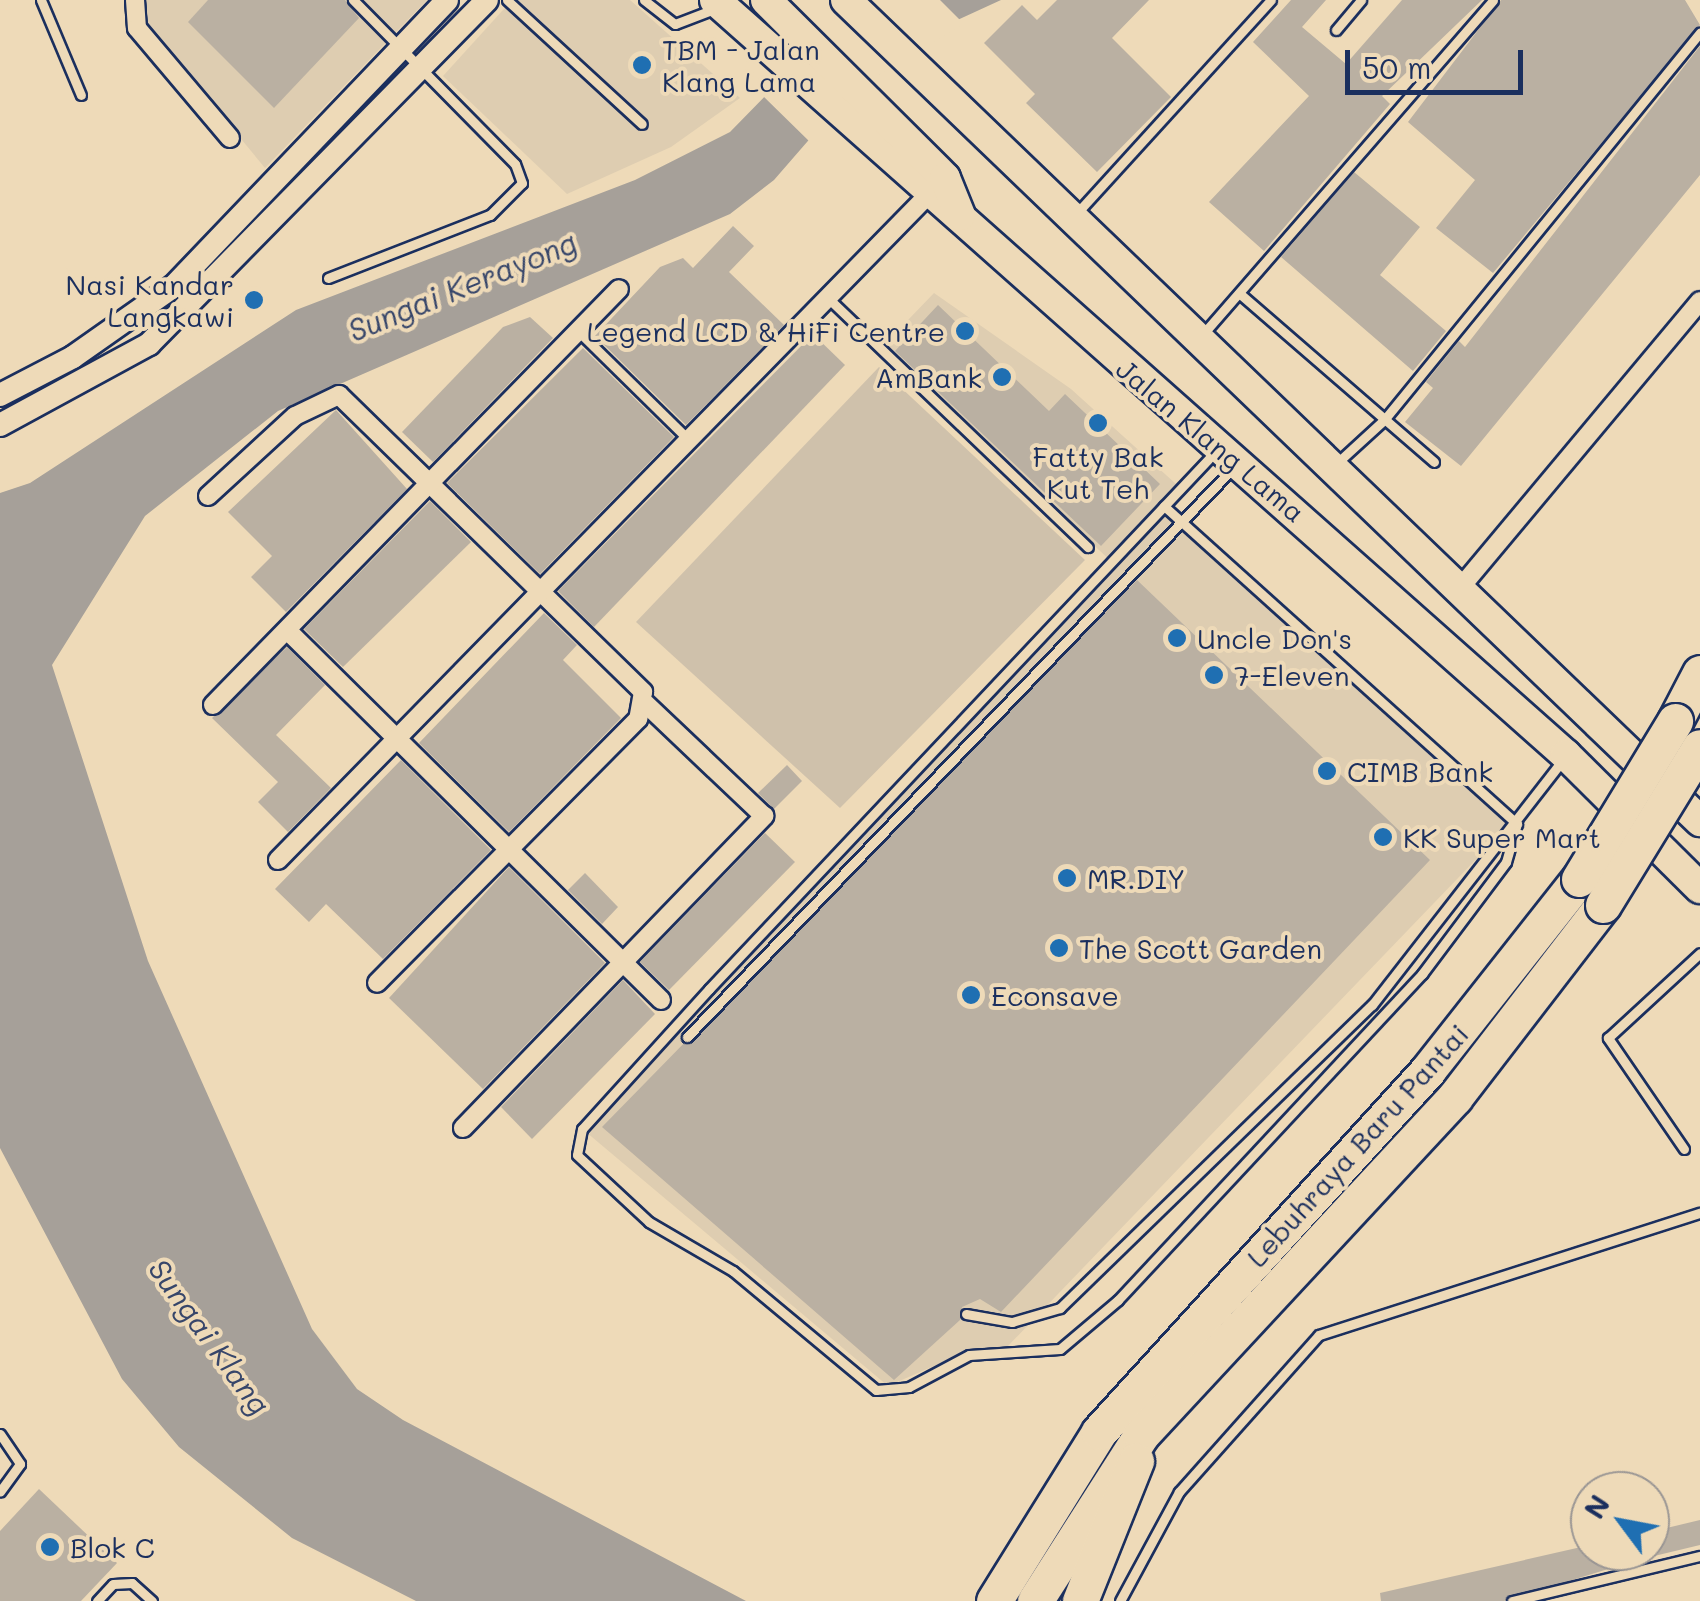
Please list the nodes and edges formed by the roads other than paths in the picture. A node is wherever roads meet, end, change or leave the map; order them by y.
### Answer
1 (40, 0) edge
2 (135, 0) edge
3 (353, 0) edge
4 (447, 0) edge
5 (487, 0) edge
6 (507, 0) edge
7 (644, 0) edge
8 (766, 0) edge
9 (846, 0) edge
10 (1271, 0) edge
11 (1362, 0) edge
12 (1493, 0) edge
13 (718, 3) edge
14 (1336, 30) dead end
15 (1700, 34) edge
16 (400, 50) junction
17 (420, 70) junction
18 (81, 95) dead end
19 (869, 123) junction
20 (642, 124) dead end
21 (230, 138) dead end
22 (929, 194) junction
23 (960, 215) junction
24 (1075, 216) junction
25 (328, 278) dead end
26 (619, 289) dead end
27 (1239, 293) junction
28 (828, 298) junction
29 (1700, 301) edge
30 (578, 332) junction
31 (1201, 337) junction
32 (0, 394) edge
33 (1384, 420) junction
34 (0, 424) edge
35 (689, 440) junction
36 (1231, 453) junction
37 (1434, 462) dead end
38 (1334, 466) junction
39 (431, 482) junction
40 (208, 496) dead end
41 (1164, 506) junction
42 (1178, 517) junction
43 (1088, 547) dead end
44 (1460, 588) junction
45 (542, 590) junction
46 (286, 630) junction
47 (1700, 673) edge
48 (646, 704) junction
49 (213, 705) dead end
50 (396, 740) junction
51 (1700, 747) edge
52 (1566, 755) junction
53 (1700, 821) edge
54 (1517, 824) junction
55 (509, 851) junction
56 (278, 860) dead end
57 (1700, 888) edge
58 (1700, 954) edge
59 (618, 958) junction
60 (377, 983) dead end
61 (661, 1000) dead end
62 (687, 1036) dead end
63 (463, 1128) dead end
64 (1684, 1149) dead end
65 (1700, 1212) edge
66 (966, 1314) dead end
67 (0, 1434) edge
68 (1141, 1436) junction
69 (0, 1492) edge
70 (1700, 1556) edge
71 (97, 1601) edge
72 (152, 1601) edge
73 (994, 1601) edge
74 (1035, 1601) edge
75 (1080, 1601) edge
76 (1120, 1601) edge
77 (1512, 1601) edge

1 - 18 lane
2 - 21 street
3 - 16 lane
4 - 16 street
5 - 17 street
6 - 20 lane
7 - 13 lane
8 - 19 main road
9 - 24 main road
10 - 24 lane
11 - 14 lane
12 - 27 lane
13 - 19 main road, Jalan Klang Lama
15 - 33 lane
16 - 17 lane
16 - 32 street
17 - 25 lane
17 - 34 street
19 - 22 main road, Jalan Klang Lama
19 - 23 main road
22 - 23 main road, Jalan Klang Lama
22 - 28 street
23 - 36 main road, Jalan Klang Lama
24 - 31 main road
26 - 30 street
27 - 31 lane
27 - 33 lane
28 - 35 street
28 - 43 lane
29 - 44 street
30 - 35 lane
30 - 39 street
31 - 38 main road
33 - 37 lane
33 - 38 lane
35 - 45 street
36 - 41 lane
36 - 42 lane
36 - 52 main road, Jalan Klang Lama
38 - 44 main road
39 - 40 street
39 - 45 street
39 - 46 street
41 - 42 lane
41 - 54 lane
42 - 54 lane
42 - 62 lane
44 - 53 main road
45 - 48 street
45 - 50 street
46 - 49 street
46 - 50 street
47 - 73 highway, Lebuhraya Baru Pantai, bridge
48 - 55 street
48 - 59 street
50 - 55 street
50 - 56 street
51 - 68 highway, Lebuhraya Baru Pantai, bridge
52 - 54 lane
52 - 57 main road, Jalan Klang Lama
54 - 66 lane
55 - 59 street
55 - 60 street
58 - 64 lane
59 - 61 street
59 - 63 street
65 - 76 lane
67 - 69 lane
68 - 74 highway, Lebuhraya Baru Pantai
68 - 75 highway
70 - 77 lane
71 - 72 lane

